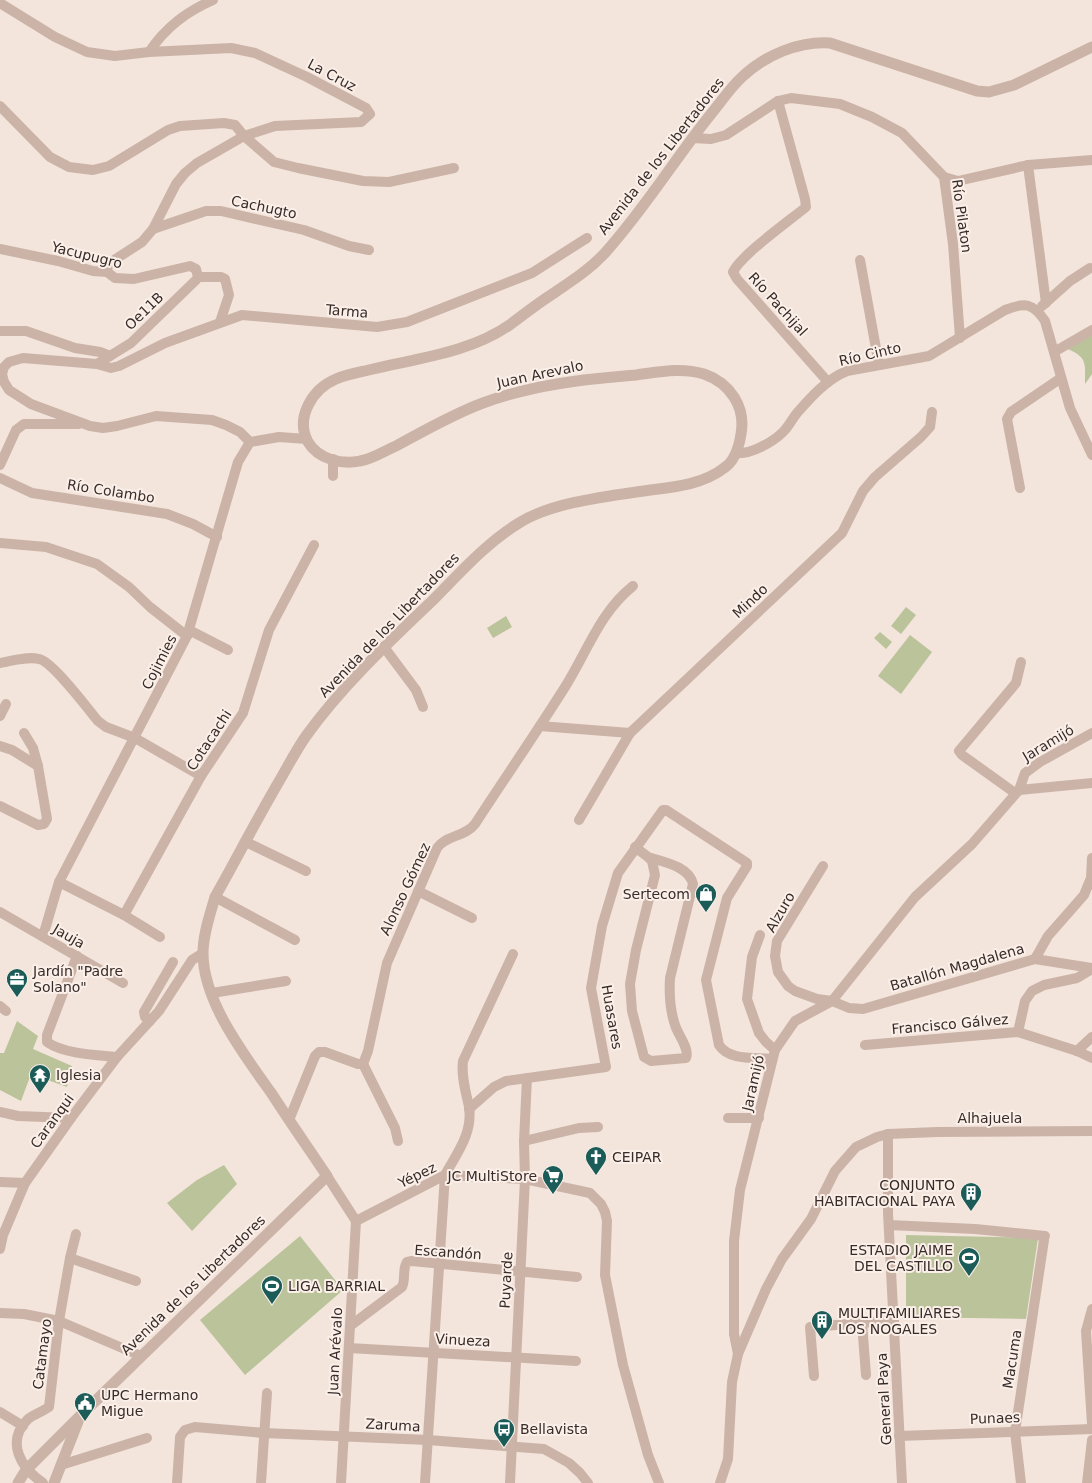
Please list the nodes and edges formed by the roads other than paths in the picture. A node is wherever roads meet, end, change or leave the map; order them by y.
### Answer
1 (213, 0) edge
2 (0, 3) edge
3 (1092, 47) edge
4 (149, 52) junction
5 (778, 101) junction
6 (0, 106) edge
7 (244, 136) junction
8 (692, 138) junction
9 (1092, 160) edge
10 (1028, 165) junction
11 (454, 168) dead end
12 (944, 177) junction
13 (153, 229) junction
14 (587, 238) dead end
15 (0, 248) edge
16 (369, 250) dead end
17 (860, 260) dead end
18 (1090, 268) dead end
19 (107, 272) junction
20 (197, 273) junction
21 (1046, 303) junction
22 (1038, 311) junction
23 (220, 322) junction
24 (1092, 330) edge
25 (0, 331) edge
26 (960, 338) junction
27 (1054, 352) junction
28 (110, 356) junction
29 (97, 364) junction
30 (879, 364) junction
31 (1061, 378) junction
32 (828, 382) junction
33 (932, 412) dead end
34 (84, 424) junction
35 (306, 439) junction
36 (250, 442) junction
37 (736, 454) junction
38 (1092, 455) edge
39 (333, 459) junction
40 (0, 464) edge
41 (333, 476) dead end
42 (0, 478) edge
43 (1020, 488) dead end
44 (217, 537) junction
45 (0, 543) edge
46 (314, 545) dead end
47 (633, 586) dead end
48 (188, 633) junction
49 (384, 647) junction
50 (228, 650) dead end
51 (0, 662) edge
52 (1021, 662) dead end
53 (6, 704) dead end
54 (423, 707) dead end
55 (0, 716) edge
56 (540, 726) junction
57 (24, 733) dead end
58 (630, 733) junction
59 (1092, 733) edge
60 (135, 738) junction
61 (0, 746) edge
62 (38, 766) junction
63 (201, 776) junction
64 (1092, 783) edge
65 (1017, 791) junction
66 (0, 809) edge
67 (579, 820) dead end
68 (246, 842) junction
69 (635, 847) junction
70 (648, 856) junction
71 (1092, 858) edge
72 (823, 866) dead end
73 (306, 871) dead end
74 (59, 882) junction
75 (418, 891) junction
76 (215, 898) junction
77 (0, 912) edge
78 (124, 915) junction
79 (472, 918) dead end
80 (43, 936) junction
81 (760, 936) dead end
82 (160, 937) dead end
83 (295, 940) dead end
84 (203, 952) junction
85 (513, 954) dead end
86 (77, 956) junction
87 (1035, 959) junction
88 (173, 962) dead end
89 (1092, 969) edge
90 (286, 982) dead end
91 (123, 983) dead end
92 (212, 993) junction
93 (832, 1001) junction
94 (150, 1021) junction
95 (1018, 1032) junction
96 (1092, 1037) edge
97 (865, 1045) dead end
98 (1077, 1051) junction
99 (774, 1054) junction
100 (116, 1057) junction
101 (1092, 1058) edge
102 (363, 1064) junction
103 (527, 1078) junction
104 (469, 1109) junction
105 (0, 1112) edge
106 (71, 1118) junction
107 (728, 1118) dead end
108 (759, 1118) junction
109 (289, 1120) junction
110 (598, 1127) dead end
111 (1092, 1131) edge
112 (888, 1134) junction
113 (398, 1141) dead end
114 (524, 1142) junction
115 (445, 1175) junction
116 (327, 1176) junction
117 (525, 1179) junction
118 (0, 1182) edge
119 (25, 1183) junction
120 (356, 1221) junction
121 (889, 1225) junction
122 (76, 1234) dead end
123 (0, 1249) edge
124 (70, 1258) junction
125 (439, 1263) junction
126 (520, 1271) junction
127 (577, 1277) dead end
128 (136, 1281) dead end
129 (1092, 1309) edge
130 (0, 1313) edge
131 (894, 1320) junction
132 (59, 1321) junction
133 (862, 1324) junction
134 (350, 1326) junction
135 (349, 1348) junction
136 (434, 1352) junction
137 (738, 1354) junction
138 (141, 1356) junction
139 (515, 1357) junction
140 (576, 1361) dead end
141 (866, 1375) dead end
142 (814, 1376) dead end
143 (267, 1393) dead end
144 (0, 1412) edge
145 (81, 1415) junction
146 (1092, 1424) edge
147 (22, 1426) junction
148 (1092, 1429) edge
149 (1015, 1432) junction
150 (264, 1433) junction
151 (344, 1436) junction
152 (899, 1436) junction
153 (148, 1438) dead end
154 (428, 1440) junction
155 (1092, 1440) edge
156 (512, 1446) junction
157 (61, 1465) junction
158 (26, 1470) junction
159 (18, 1483) edge
160 (43, 1483) edge
161 (54, 1483) edge
162 (177, 1483) edge
163 (261, 1483) edge
164 (341, 1483) edge
165 (425, 1483) edge
166 (510, 1483) edge
167 (588, 1483) edge
168 (659, 1483) edge
169 (720, 1483) edge
170 (902, 1483) edge
171 (1021, 1483) edge
172 (1087, 1483) edge

1 - 4 street
2 - 4 street
3 - 8 street, Avenida de los Libertadores
4 - 7 street, La Cruz
5 - 8 street, Río Pilaton
5 - 12 street, Río Pilaton
5 - 32 street, Río Pachijal
6 - 7 street
7 - 11 street
7 - 13 street
8 - 35 street, Avenida de los Libertadores
9 - 10 street
10 - 12 street
10 - 21 street
12 - 26 street, Río Pilaton
13 - 16 street, Cachugto
13 - 19 street
14 - 23 street, Tarma
15 - 19 street, Yacupugro
17 - 30 street
18 - 21 street
19 - 20 street, Yacupugro
20 - 23 street, Yacupugro
20 - 28 street, Oe11B
21 - 22 street
22 - 26 street, Río Cinto
22 - 27 street
23 - 29 street, Tarma
24 - 27 street
25 - 28 street
26 - 30 street, Río Cinto
27 - 31 street
28 - 29 street, Oe11B
29 - 34 street, Tarma
30 - 32 street, Río Cinto
31 - 38 street
31 - 43 street
32 - 37 street, Río Cinto
33 - 58 street, Mindo
34 - 36 street
34 - 40 street
35 - 36 street
35 - 39 street, Juan Arevalo
36 - 44 street, Cojimies
37 - 39 street, Juan Arevalo
37 - 49 street, Avenida de los Libertadores
39 - 41 street
42 - 44 street, Río Colambo
44 - 48 street, Cojimies
45 - 48 street
46 - 63 street, Cotacachi
47 - 56 street, Alonso Gómez
48 - 50 street
48 - 60 street, Cojimies
49 - 54 street
49 - 68 street, Avenida de los Libertadores
51 - 60 street
52 - 65 street
53 - 55 street
56 - 58 street
56 - 75 street, Alonso Gómez
57 - 62 street
58 - 67 street, Mindo
59 - 65 street, Jaramijó
60 - 63 street
60 - 74 street, Cojimies
61 - 62 street
62 - 66 street
63 - 78 street, Cotacachi
64 - 65 street
65 - 93 street, Jaramijó
68 - 73 street
68 - 76 street, Avenida de los Libertadores
69 - 70 street
69 - 99 street, Huasares
69 - 103 street, Huasares
70 - 70 street
71 - 87 street
72 - 93 street, Alzuro
74 - 78 street
74 - 80 street, Cojimies
75 - 79 street
75 - 102 street, Alonso Gómez
76 - 83 street
76 - 84 street, Avenida de los Libertadores
77 - 80 street, Jauja
78 - 82 street
80 - 86 street, Jauja
81 - 99 street
84 - 92 street, Avenida de los Libertadores
84 - 94 street, Caranqui
85 - 104 street
86 - 91 street, Jauja
86 - 100 street
87 - 89 street, Batallón Magdalena
87 - 93 street, Batallón Magdalena
88 - 94 street
89 - 95 street
90 - 92 street
92 - 109 street, Avenida de los Libertadores
93 - 99 street, Jaramijó
94 - 100 street, Caranqui
95 - 97 street, Francisco Gálvez
95 - 98 street, Francisco Gálvez
96 - 98 street
98 - 101 street, Francisco Gálvez
99 - 108 street, Jaramijó
100 - 106 street, Caranqui
102 - 109 street
102 - 113 street
103 - 104 street, Huasares
103 - 114 street, Puyarde
104 - 115 street
105 - 106 street
106 - 119 street, Caranqui
107 - 108 street
108 - 137 street, Jaramijó
109 - 116 street, Avenida de los Libertadores
110 - 114 street
111 - 112 street, Alhajuela
112 - 121 street, General Paya
112 - 137 street, Alhajuela
114 - 117 street, Puyarde
115 - 117 street, Yépez
115 - 120 street, Yépez
115 - 125 street
116 - 120 street, Avenida de los Libertadores
116 - 138 street, Avenida de los Libertadores
117 - 126 street, Puyarde
117 - 168 street
118 - 119 street
119 - 123 street, Caranqui
120 - 134 street, Juan Arévalo
121 - 131 street, General Paya
121 - 149 street, Macuma
122 - 124 street, Catamayo
124 - 128 street
124 - 132 street, Catamayo
125 - 126 street, Escandón
125 - 134 street, Escandón
125 - 136 street
126 - 127 street, Escandón
126 - 139 street, Puyarde
129 - 146 street
130 - 132 street
131 - 133 street
131 - 152 street, General Paya
132 - 138 street
132 - 147 street, Catamayo
133 - 141 street
133 - 142 street
134 - 135 street, Juan Arévalo
135 - 136 street, Vinueza
135 - 151 street, Juan Arévalo
136 - 139 street, Vinueza
136 - 154 street
137 - 169 street, Jaramijó
138 - 145 street, Avenida de los Libertadores
139 - 140 street, Vinueza
139 - 156 street, Puyarde
143 - 150 street
144 - 147 street
145 - 157 street, Avenida de los Libertadores
145 - 158 street, Avenida de los Libertadores
147 - 158 street
148 - 149 street, Punaes
149 - 152 street, Punaes
149 - 171 street, Macuma
150 - 151 street, Zaruma
150 - 162 street, Zaruma
150 - 163 street
151 - 154 street, Zaruma
151 - 164 street, Juan Arévalo
152 - 170 street, General Paya
153 - 157 street
154 - 156 street, Zaruma
154 - 165 street
155 - 172 street
156 - 166 street, Puyarde
156 - 167 street, Zaruma
157 - 161 street, Avenida de los Libertadores
158 - 159 street, Avenida de los Libertadores
158 - 160 street

